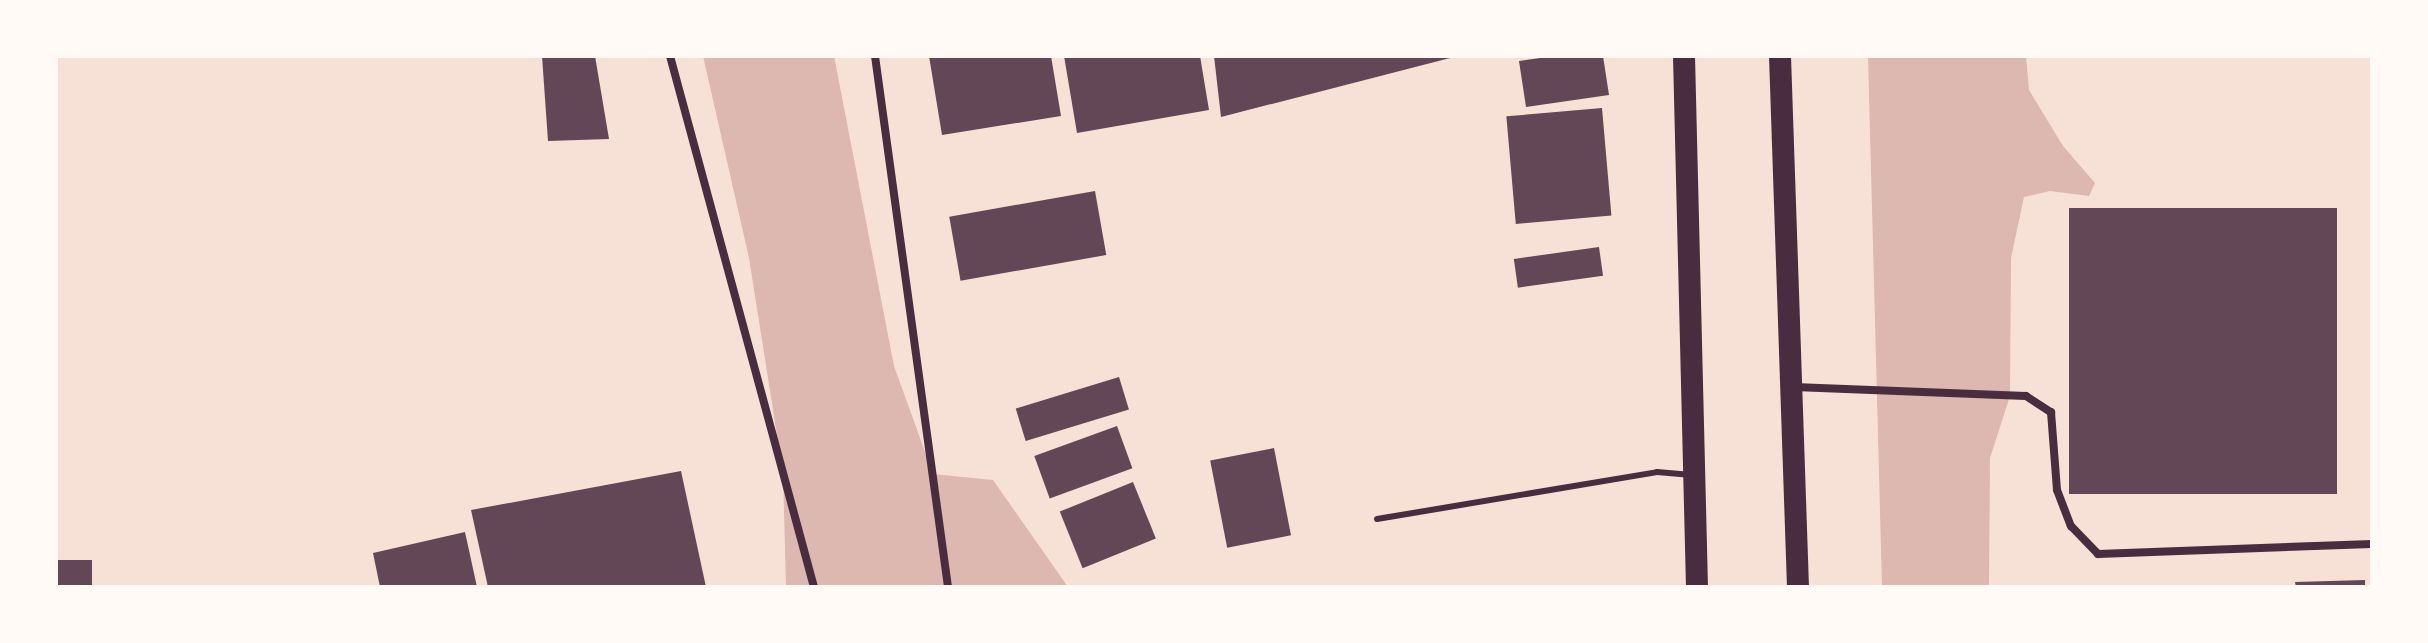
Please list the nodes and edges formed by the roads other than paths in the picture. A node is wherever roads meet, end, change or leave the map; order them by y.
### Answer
1 (670, 56) edge
2 (875, 56) edge
3 (1684, 56) edge
4 (1780, 56) edge
5 (1791, 387) junction
6 (1691, 475) junction
7 (1377, 519) dead end
8 (2372, 544) edge
9 (814, 587) edge
10 (948, 587) edge
11 (1697, 587) edge
12 (1798, 587) edge

1 - 9 street
2 - 10 street
3 - 6 highway
4 - 5 highway
5 - 8 street
5 - 12 highway
6 - 7 lane
6 - 11 highway

